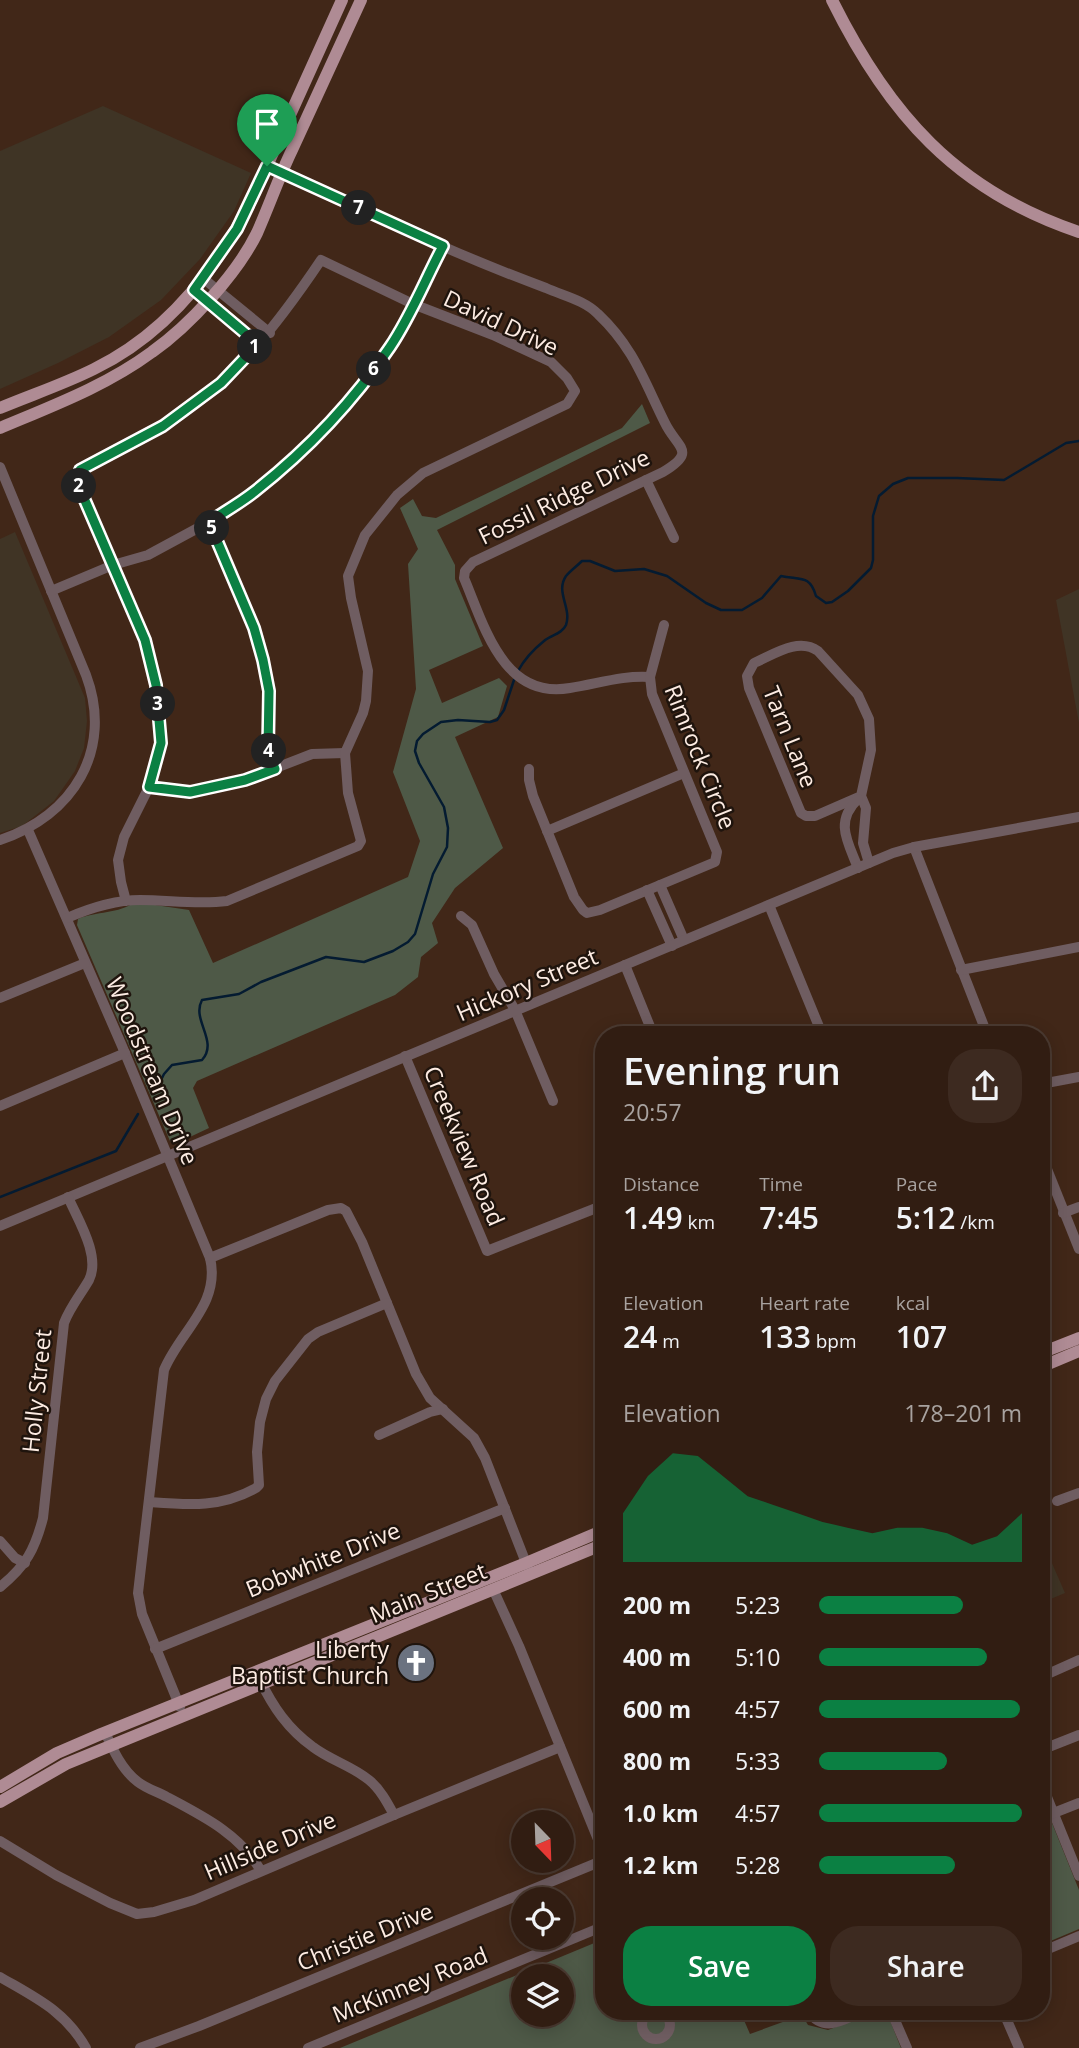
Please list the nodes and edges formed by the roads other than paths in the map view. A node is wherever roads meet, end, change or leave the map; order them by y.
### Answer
1 (342, 0) edge
2 (361, 0) edge
3 (832, 0) edge
4 (327, 32) junction
5 (342, 40) junction
6 (267, 166) junction
7 (282, 172) junction
8 (1079, 232) edge
9 (443, 246) junction
10 (204, 279) junction
11 (194, 290) junction
12 (218, 291) junction
13 (207, 301) junction
14 (413, 304) junction
15 (270, 333) junction
16 (258, 344) junction
17 (0, 408) edge
18 (0, 428) edge
19 (0, 467) edge
20 (646, 480) junction
21 (209, 522) junction
22 (674, 538) dead end
23 (113, 565) junction
24 (51, 591) junction
25 (664, 625) dead end
26 (650, 677) junction
27 (345, 752) junction
28 (275, 769) junction
29 (529, 769) dead end
30 (684, 773) junction
31 (149, 787) junction
32 (861, 796) junction
33 (1079, 817) edge
34 (844, 824) junction
35 (864, 827) junction
36 (28, 830) junction
37 (547, 831) junction
38 (0, 840) edge
39 (914, 847) junction
40 (869, 863) junction
41 (858, 868) junction
42 (660, 885) junction
43 (647, 890) junction
44 (126, 901) junction
45 (769, 905) junction
46 (461, 916) dead end
47 (67, 918) junction
48 (684, 940) junction
49 (672, 946) junction
50 (1079, 947) edge
51 (85, 963) junction
52 (625, 965) junction
53 (961, 970) junction
54 (0, 998) edge
55 (515, 1010) junction
56 (650, 1026) edge
57 (819, 1026) edge
58 (985, 1026) edge
59 (125, 1053) junction
60 (405, 1056) junction
61 (1079, 1077) edge
62 (1050, 1082) edge
63 (553, 1101) dead end
64 (0, 1106) edge
65 (168, 1155) junction
66 (1050, 1178) edge
67 (68, 1197) junction
68 (1079, 1207) edge
69 (595, 1209) edge
70 (1063, 1213) junction
71 (0, 1226) edge
72 (1079, 1249) edge
73 (210, 1258) junction
74 (387, 1303) junction
75 (1079, 1338) edge
76 (1050, 1349) edge
77 (1079, 1351) edge
78 (1050, 1363) edge
79 (443, 1409) junction
80 (379, 1435) dead end
81 (1079, 1493) edge
82 (1057, 1501) dead end
83 (149, 1502) junction
84 (505, 1508) junction
85 (595, 1535) edge
86 (0, 1542) edge
87 (595, 1547) edge
88 (25, 1563) junction
89 (528, 1569) junction
90 (0, 1587) edge
91 (493, 1590) junction
92 (371, 1624) junction
93 (376, 1637) junction
94 (155, 1649) junction
95 (1079, 1660) edge
96 (1050, 1673) edge
97 (259, 1677) junction
98 (181, 1709) junction
99 (1079, 1735) edge
100 (108, 1738) junction
101 (1050, 1746) edge
102 (560, 1747) junction
103 (0, 1787) edge
104 (0, 1802) edge
105 (1050, 1803) edge
106 (1079, 1803) edge
107 (1054, 1813) junction
108 (394, 1815) junction
109 (1050, 1815) edge
110 (595, 1832) edge
111 (0, 1841) edge
112 (595, 1864) edge
113 (261, 1871) junction
114 (1079, 1876) edge
115 (595, 1930) edge
116 (1079, 1936) edge
117 (1050, 1948) edge
118 (0, 1978) edge
119 (815, 2020) edge
120 (840, 2020) edge
121 (895, 2020) edge
122 (1007, 2020) edge
123 (86, 2048) edge
124 (140, 2048) edge
125 (308, 2048) edge
126 (907, 2048) edge
127 (1019, 2048) edge

1 - 4 main road
2 - 5 main road
3 - 8 main road
4 - 5 main road
4 - 6 main road
5 - 7 main road
6 - 7 street
6 - 10 main road
7 - 9 street
7 - 12 main road
9 - 14 street
9 - 20 street, Fossil Ridge Drive
10 - 11 main road
10 - 12 street
11 - 13 street
11 - 17 main road
12 - 13 main road
12 - 15 street
13 - 16 street
13 - 18 main road
14 - 15 street, David Drive
14 - 21 street
14 - 27 street, David Drive
15 - 16 street
16 - 23 street
19 - 24 street
20 - 22 street
20 - 26 street, Fossil Ridge Drive
21 - 23 street
21 - 28 street
23 - 24 street
23 - 31 street
24 - 36 street
25 - 26 street, Rimrock Circle
26 - 30 street, Rimrock Circle
27 - 28 street
27 - 44 street
28 - 31 street
29 - 37 street
30 - 37 street
30 - 42 street, Rimrock Circle
31 - 44 street
32 - 32 street, Tarn Lane
32 - 34 street
32 - 35 street
33 - 39 street, Hickory Street
34 - 35 street
34 - 41 street
35 - 40 street
36 - 38 street
36 - 47 street, Woodstream Drive
37 - 43 street
39 - 40 street, Hickory Street
39 - 53 street
40 - 41 street, Hickory Street
41 - 45 street, Hickory Street
42 - 43 street
42 - 48 street
43 - 49 street
44 - 47 street
45 - 48 street, Hickory Street
45 - 57 street
46 - 55 street
47 - 51 street, Woodstream Drive
48 - 49 street, Hickory Street
49 - 52 street, Hickory Street
50 - 53 street
51 - 54 street
51 - 59 street, Woodstream Drive
52 - 55 street, Hickory Street
52 - 56 street
53 - 58 street
55 - 60 street, Hickory Street
55 - 63 street
59 - 64 street
59 - 65 street, Woodstream Drive
60 - 65 street, Hickory Street
60 - 69 street, Creekview Road
61 - 62 street
65 - 67 street, Hickory Street
65 - 73 street, Woodstream Drive
66 - 70 street
67 - 71 street, Hickory Street
67 - 88 street, Holly Street
68 - 70 street
70 - 72 street
73 - 74 street
73 - 83 street, Woodstream Drive
74 - 79 street
74 - 83 street
75 - 76 main road
77 - 78 main road
79 - 80 street
79 - 84 street
81 - 82 street
83 - 94 street, Woodstream Drive
84 - 89 street
84 - 94 street, Bobwhite Drive
85 - 89 main road, Main Street
86 - 88 street
87 - 89 main road, Main Street
88 - 90 street, Holly Street
89 - 91 main road, Main Street
89 - 92 main road, Main Street
91 - 93 main road, Main Street
91 - 102 street
92 - 93 main road
92 - 97 main road, Main Street
93 - 97 main road, Main Street
94 - 98 street, Woodstream Drive
95 - 96 street
97 - 98 main road, Main Street
97 - 108 street
98 - 100 main road, Main Street
99 - 101 street
100 - 103 main road, Main Street
100 - 104 main road, Main Street
100 - 113 street
102 - 108 street, Hillside Drive
102 - 110 street
105 - 107 street
106 - 107 street
107 - 109 street
107 - 114 street
108 - 113 street, Hillside Drive
111 - 113 street, Hillside Drive
112 - 124 street, Christie Drive
115 - 125 street, McKinney Road
116 - 117 street
118 - 123 street
119 - 120 street
121 - 126 street
122 - 127 street

